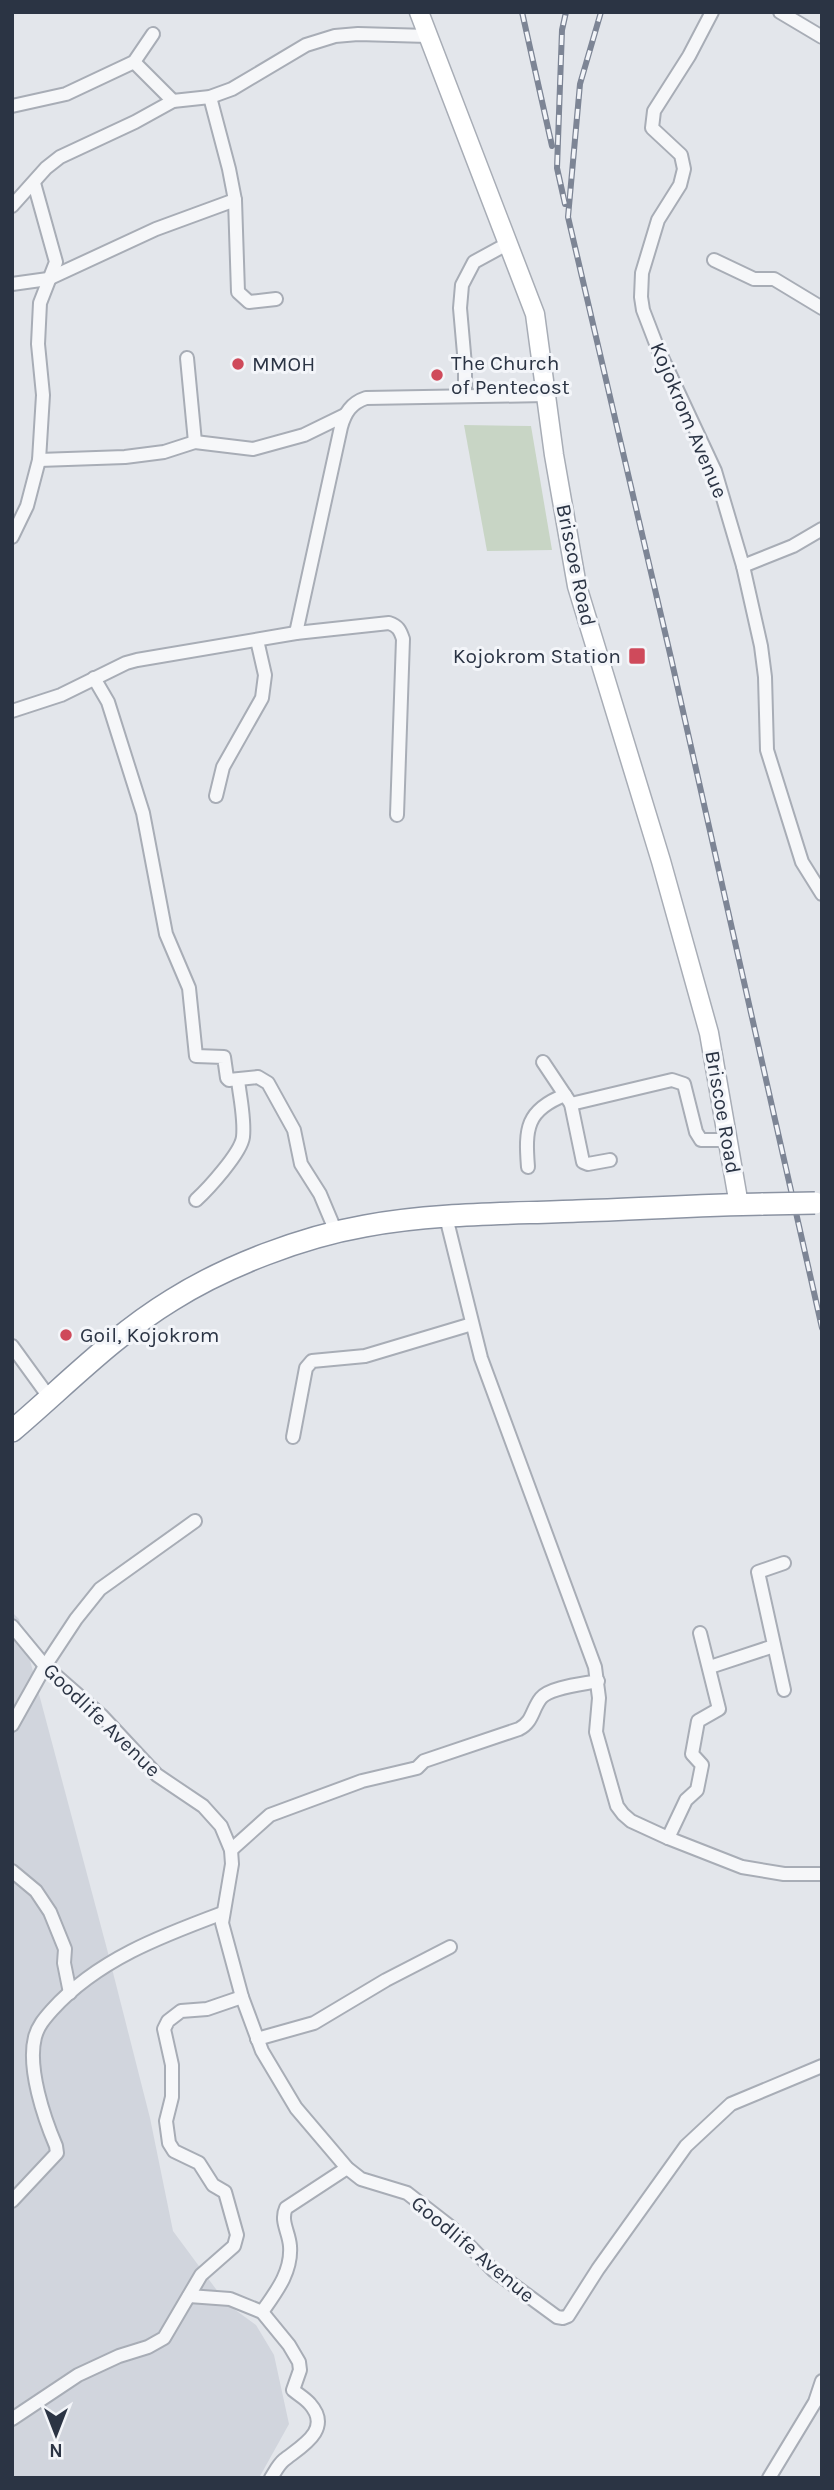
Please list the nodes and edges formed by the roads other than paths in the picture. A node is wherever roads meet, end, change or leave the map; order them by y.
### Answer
1 (419, 12) edge
2 (712, 12) edge
3 (780, 12) edge
4 (153, 34) dead end
5 (428, 36) junction
6 (822, 37) edge
7 (134, 62) junction
8 (210, 97) junction
9 (173, 101) junction
10 (12, 106) edge
11 (34, 183) junction
12 (235, 200) junction
13 (12, 206) edge
14 (507, 244) junction
15 (714, 260) dead end
16 (48, 279) junction
17 (12, 284) edge
18 (276, 299) dead end
19 (822, 307) edge
20 (187, 358) dead end
21 (545, 395) junction
22 (465, 396) junction
23 (345, 415) junction
24 (195, 442) junction
25 (38, 460) junction
26 (822, 529) edge
27 (12, 537) edge
28 (743, 566) junction
29 (296, 633) junction
30 (257, 640) junction
31 (94, 678) junction
32 (12, 712) edge
33 (216, 796) dead end
34 (397, 815) dead end
35 (822, 894) edge
36 (543, 1062) dead end
37 (238, 1080) junction
38 (568, 1100) junction
39 (727, 1140) junction
40 (610, 1160) dead end
41 (528, 1167) dead end
42 (196, 1200) dead end
43 (819, 1203) edge
44 (740, 1205) junction
45 (446, 1217) junction
46 (336, 1233) junction
47 (472, 1324) junction
48 (12, 1346) edge
49 (49, 1397) junction
50 (12, 1432) edge
51 (293, 1437) dead end
52 (195, 1521) dead end
53 (784, 1563) dead end
54 (12, 1626) edge
55 (700, 1633) dead end
56 (774, 1646) junction
57 (45, 1666) junction
58 (710, 1667) junction
59 (598, 1681) junction
60 (784, 1690) dead end
61 (12, 1725) edge
62 (668, 1838) junction
63 (231, 1850) junction
64 (12, 1871) edge
65 (822, 1874) edge
66 (223, 1913) junction
67 (450, 1947) dead end
68 (70, 1993) junction
69 (242, 1997) junction
70 (257, 2039) junction
71 (822, 2066) edge
72 (347, 2168) junction
73 (12, 2201) edge
74 (189, 2296) junction
75 (262, 2312) junction
76 (822, 2381) edge
77 (815, 2402) junction
78 (822, 2416) edge
79 (12, 2419) edge
80 (271, 2478) edge
81 (769, 2478) edge

1 - 5 street, Briscoe Road
2 - 28 street, Kojokrom Avenue
3 - 6 street
4 - 7 street
5 - 8 street
5 - 14 street, Briscoe Road
7 - 9 street
7 - 10 street
8 - 9 street
8 - 12 street
9 - 11 street
11 - 13 street
11 - 16 street
12 - 16 street
12 - 18 street
14 - 21 street, Briscoe Road
14 - 22 street
15 - 19 street
16 - 17 street
16 - 25 street
20 - 24 street
21 - 22 street
21 - 39 street, Briscoe Road
22 - 23 street
23 - 24 street
23 - 29 street
24 - 25 street
25 - 27 street
26 - 28 street
28 - 35 street, Kojokrom Avenue
29 - 30 street
29 - 34 street
30 - 31 street
30 - 33 street
31 - 32 street
31 - 37 street
36 - 38 street
37 - 42 street
37 - 46 street
38 - 39 street
38 - 40 street
38 - 41 street
39 - 44 street, Briscoe Road
43 - 44 highway, bridge
44 - 45 highway
45 - 46 highway
45 - 47 street
46 - 49 highway
47 - 51 street
47 - 59 street
48 - 49 street
49 - 50 highway
52 - 57 street
53 - 56 street
54 - 57 street, Goodlife Avenue
55 - 58 street
56 - 58 street
56 - 60 street
57 - 61 street
57 - 63 street, Goodlife Avenue
58 - 62 street
59 - 62 street
59 - 63 street
62 - 65 street
63 - 66 street, Goodlife Avenue
64 - 68 street
66 - 68 street
66 - 69 street, Goodlife Avenue
67 - 70 street
68 - 73 street
69 - 70 street, Goodlife Avenue
69 - 74 street
70 - 72 street, Goodlife Avenue
71 - 72 street, Goodlife Avenue
72 - 75 street
74 - 75 street
74 - 79 street
75 - 80 street
76 - 77 street
77 - 78 street
77 - 81 street

